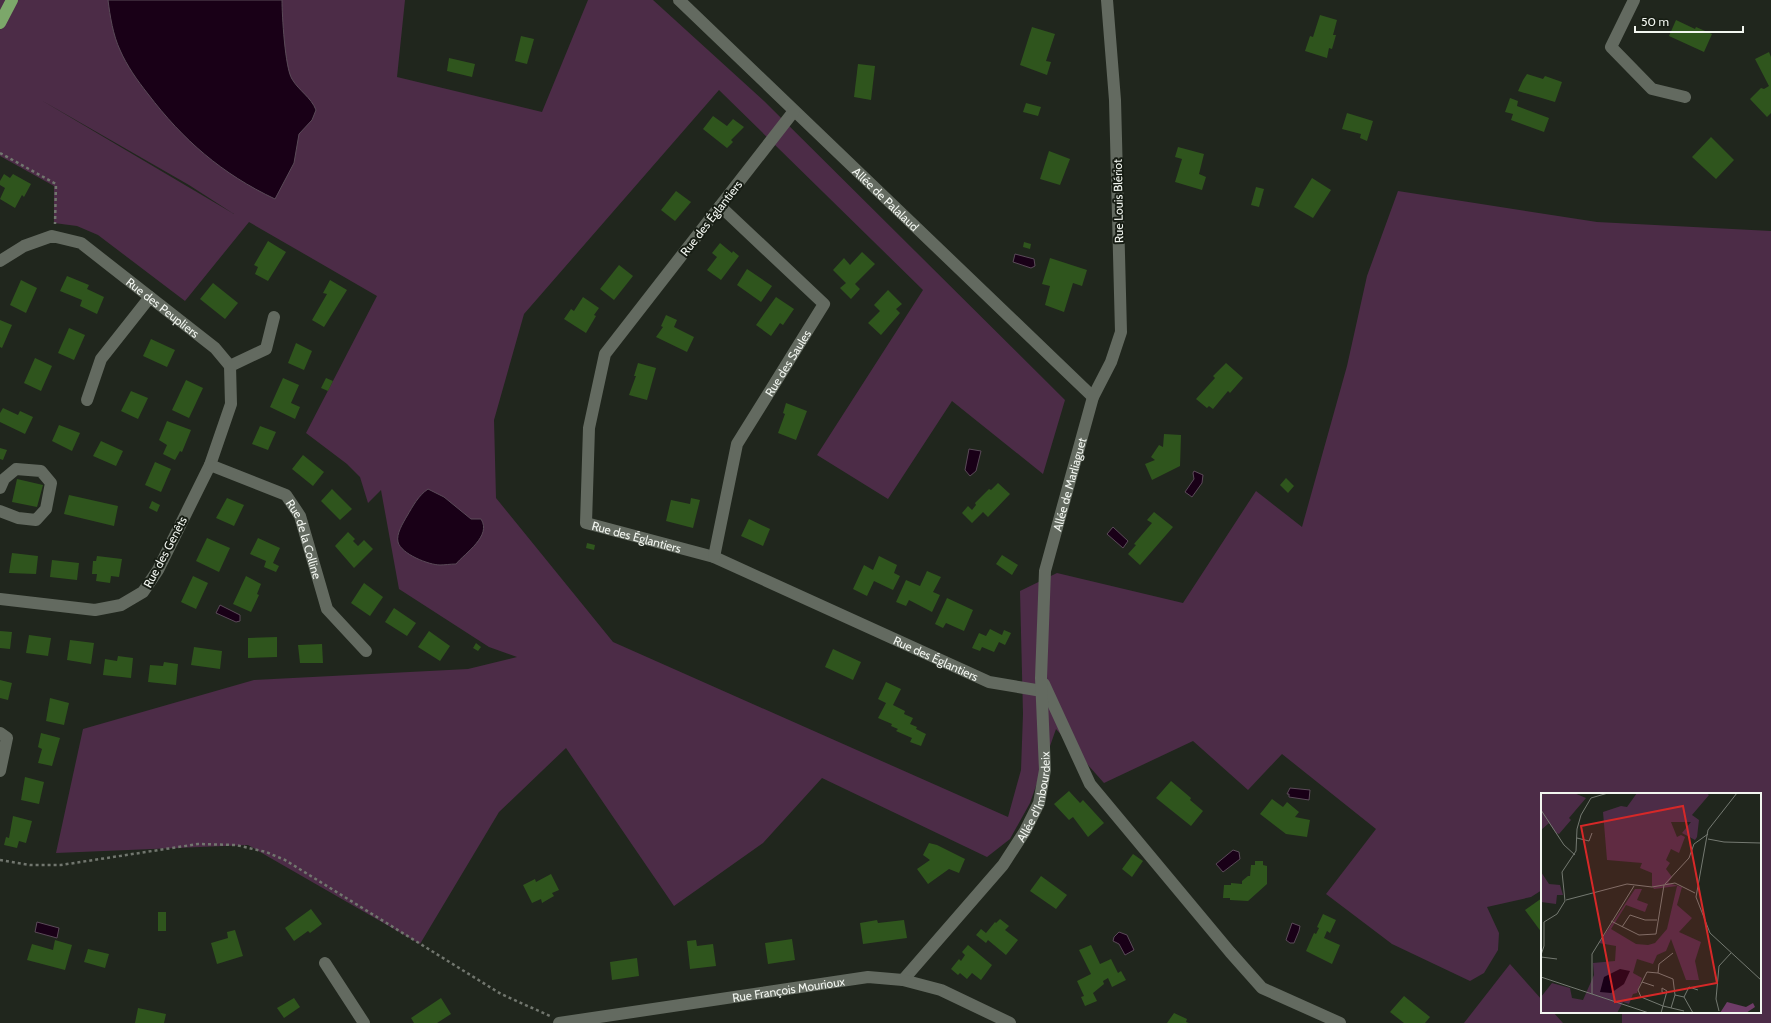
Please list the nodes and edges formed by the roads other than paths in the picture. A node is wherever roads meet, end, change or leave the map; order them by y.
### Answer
1 (12, 0) edge
2 (679, 0) edge
3 (1107, 0) edge
4 (1634, 0) edge
5 (0, 23) edge
6 (1685, 97) dead end
7 (794, 110) junction
8 (720, 206) junction
9 (0, 261) edge
10 (150, 297) junction
11 (274, 317) dead end
12 (230, 366) junction
13 (1093, 397) junction
14 (87, 400) dead end
15 (210, 465) junction
16 (0, 488) edge
17 (0, 511) edge
18 (714, 557) junction
19 (1045, 571) joint
20 (0, 599) edge
21 (366, 651) dead end
22 (1041, 678) junction
23 (1042, 691) junction
24 (0, 733) edge
25 (0, 771) edge
26 (325, 963) dead end
27 (903, 980) junction
28 (562, 1022) edge
29 (364, 1023) edge
30 (1010, 1023) edge
31 (1340, 1023) edge

1 - 5 main road
2 - 7 street, Allée de Palalaud
3 - 13 street, Rue Louis Blériot
4 - 6 street
7 - 8 street, Rue des Églantiers
7 - 13 street, Allée de Palalaud
8 - 18 street, Rue des Saules
8 - 18 street, Rue des Églantiers
9 - 10 street, Rue des Peupliers
10 - 12 street, Rue des Peupliers
10 - 14 street
11 - 12 street
12 - 15 street
13 - 19 street, Allée de Marliaguet
15 - 20 street, Rue des Genêts
15 - 21 street, Rue de la Colline
16 - 17 street
18 - 23 street, Rue des Églantiers
19 - 22 street, Allée d'Imbourdeix
22 - 23 street, Allée d'Imbourdeix
22 - 31 street
23 - 27 street, Allée d'Imbourdeix
24 - 25 street
26 - 29 street
27 - 28 street, Rue François Mourioux
27 - 30 street, Rue François Mourioux

